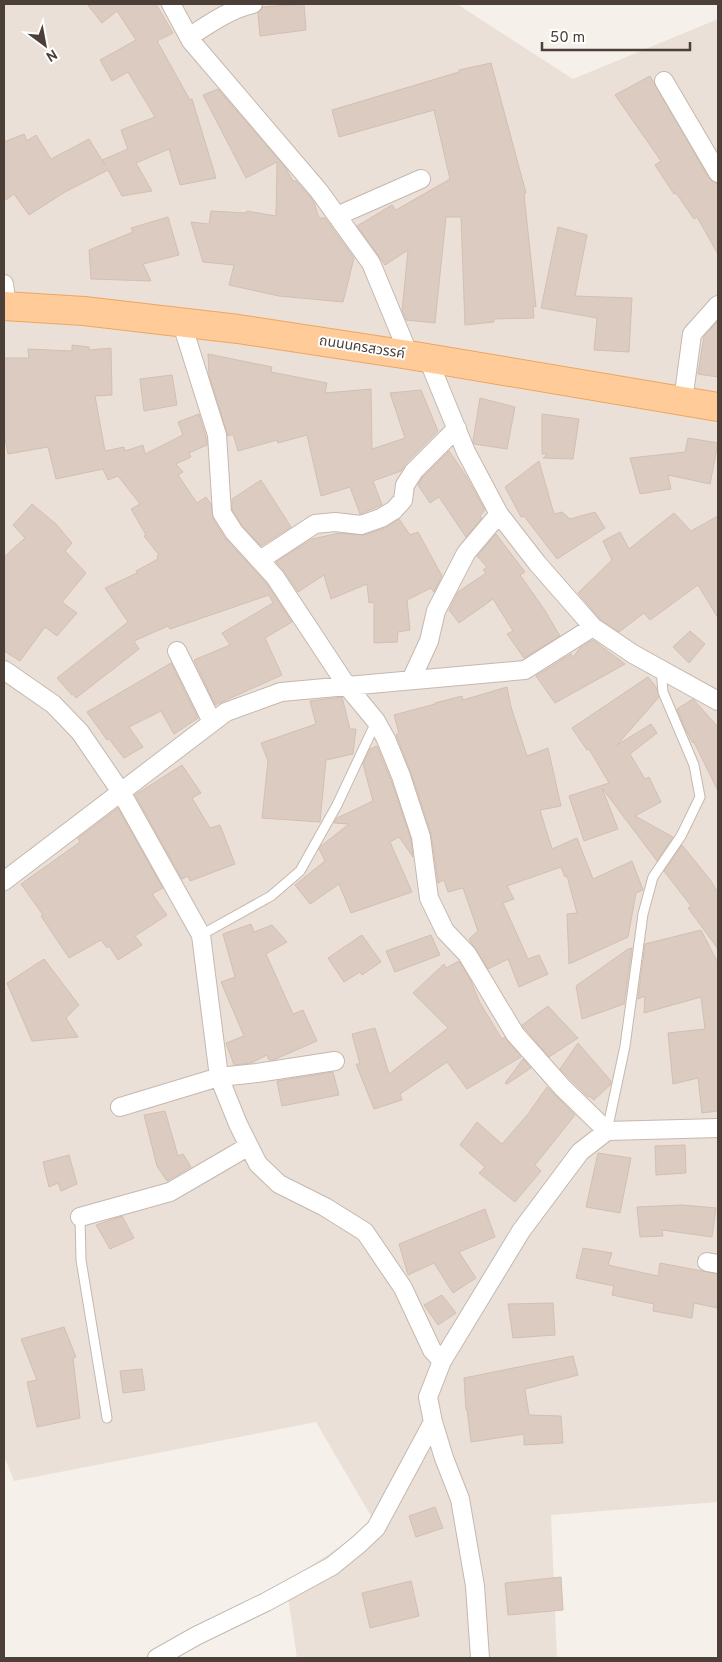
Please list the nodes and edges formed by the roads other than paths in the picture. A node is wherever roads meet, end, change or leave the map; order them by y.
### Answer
1 (171, 4) edge
2 (253, 4) edge
3 (189, 37) junction
4 (664, 81) dead end
5 (718, 173) edge
6 (421, 179) dead end
7 (337, 216) junction
8 (5, 299) edge
9 (718, 305) edge
10 (181, 321) junction
11 (419, 357) junction
12 (683, 401) junction
13 (718, 407) edge
14 (457, 428) junction
15 (499, 514) junction
16 (260, 560) junction
17 (593, 627) junction
18 (177, 651) dead end
19 (661, 669) junction
20 (4, 670) edge
21 (411, 680) junction
22 (347, 686) junction
23 (718, 701) edge
24 (376, 721) junction
25 (212, 722) junction
26 (121, 792) junction
27 (4, 882) edge
28 (201, 935) junction
29 (335, 1061) dead end
30 (219, 1076) junction
31 (120, 1107) dead end
32 (718, 1128) edge
33 (607, 1131) junction
34 (249, 1146) junction
35 (80, 1217) joint
36 (442, 1361) junction
37 (107, 1418) dead end
38 (433, 1422) junction
39 (157, 1658) edge
40 (480, 1658) edge

1 - 3 street
2 - 3 street
3 - 7 street
4 - 5 street
6 - 7 street
7 - 11 street
8 - 10 main road, ถนนนครสวรรค์
9 - 12 street
10 - 11 main road, ถนนนครสวรรค์
10 - 16 street
11 - 12 main road, ถนนนครสวรรค์
11 - 14 street
12 - 13 main road, ถนนนครสวรรค์
14 - 15 street
14 - 16 street
15 - 17 street
15 - 21 street
16 - 22 street
17 - 19 street
17 - 21 street
18 - 25 street
19 - 23 street
19 - 33 lane
20 - 26 street
21 - 22 street
22 - 24 street
22 - 25 street
24 - 28 lane
24 - 33 street
25 - 26 street
26 - 27 street
26 - 28 street
28 - 30 street
29 - 30 street
30 - 31 street
30 - 34 street
32 - 33 street
33 - 36 street
34 - 35 street
34 - 36 street
35 - 37 lane
36 - 38 street
38 - 39 street
38 - 40 street

